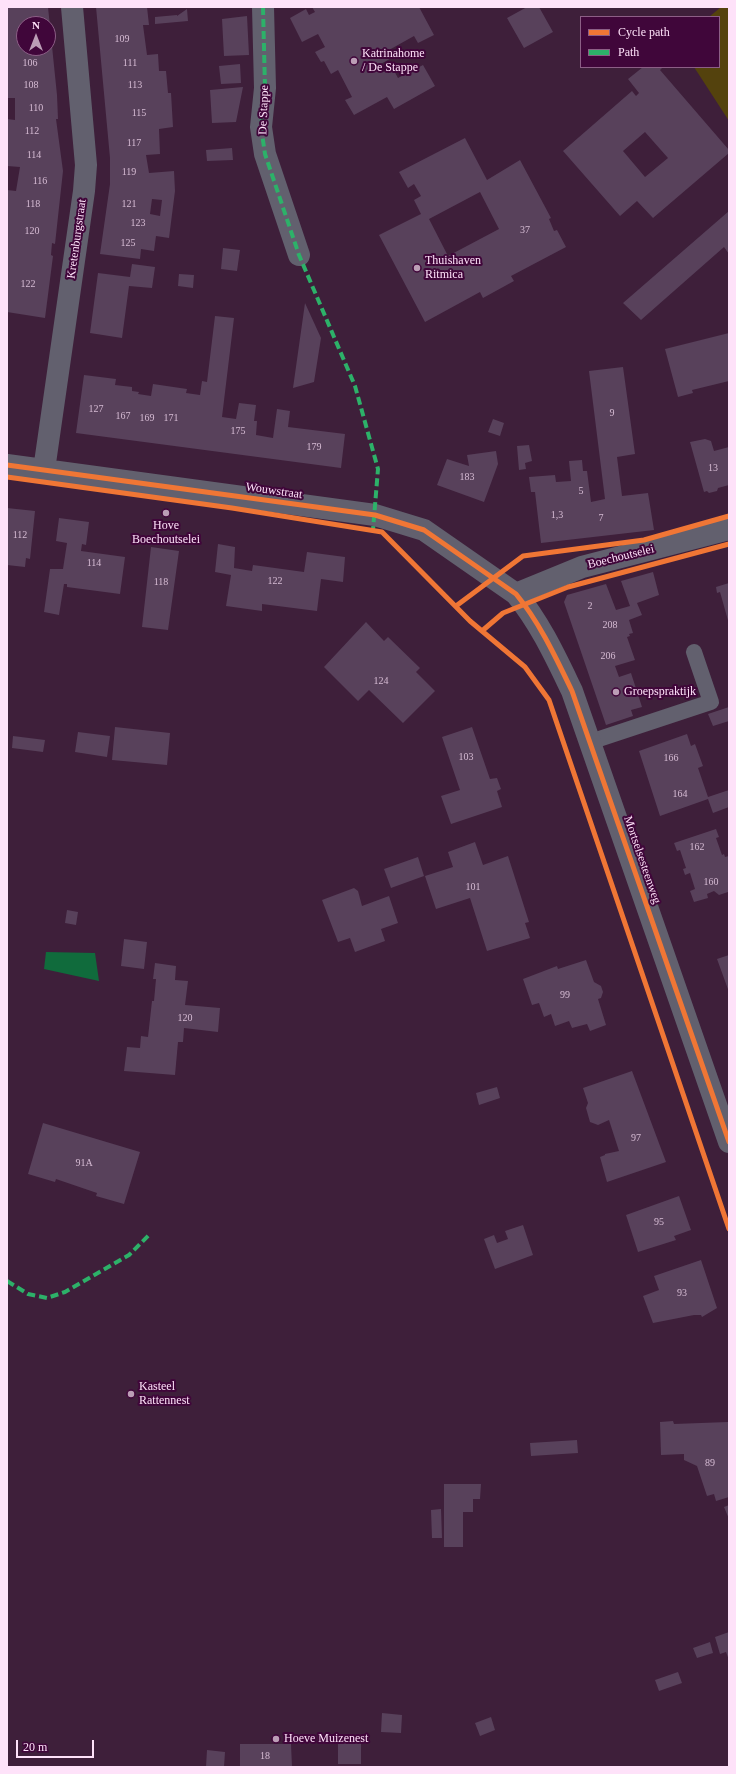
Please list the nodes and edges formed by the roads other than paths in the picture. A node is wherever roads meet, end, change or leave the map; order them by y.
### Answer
1 (72, 7) edge
2 (263, 7) edge
3 (299, 255) dead end
4 (7, 465) edge
5 (44, 470) junction
6 (729, 529) edge
7 (516, 594) junction
8 (694, 652) dead end
9 (590, 742) junction
10 (729, 1142) edge

1 - 5 street, Kretenburgstraat
2 - 3 street, De Stappe
4 - 5 street, Wouwstraat
5 - 7 street, Wouwstraat
6 - 7 street, Boechoutselei
7 - 9 street, Mortselsesteenweg
8 - 9 lane
9 - 10 street, Mortselsesteenweg

